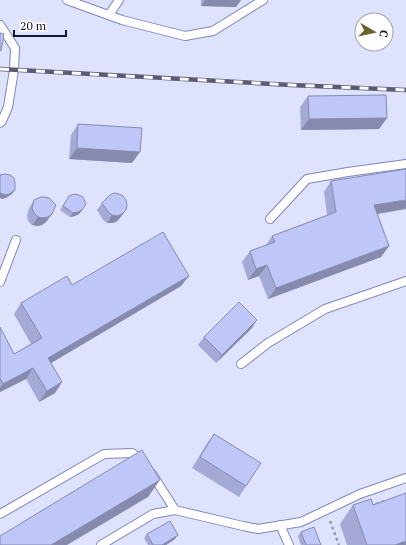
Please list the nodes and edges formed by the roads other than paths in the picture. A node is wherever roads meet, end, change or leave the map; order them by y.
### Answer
1 (66, 0) edge
2 (119, 0) edge
3 (263, 0) edge
4 (109, 15) junction
5 (0, 25) edge
6 (0, 123) edge
7 (406, 164) edge
8 (270, 219) dead end
9 (16, 240) dead end
10 (406, 281) edge
11 (0, 282) edge
12 (241, 364) dead end
13 (406, 478) edge
14 (175, 510) junction
15 (0, 514) edge
16 (280, 526) junction
17 (101, 545) edge
18 (289, 545) edge

1 - 4 lane
2 - 4 lane
3 - 4 lane
5 - 6 lane
7 - 8 lane
9 - 11 lane
10 - 12 lane
13 - 16 lane
14 - 15 lane
14 - 16 lane
14 - 17 lane
16 - 18 lane

